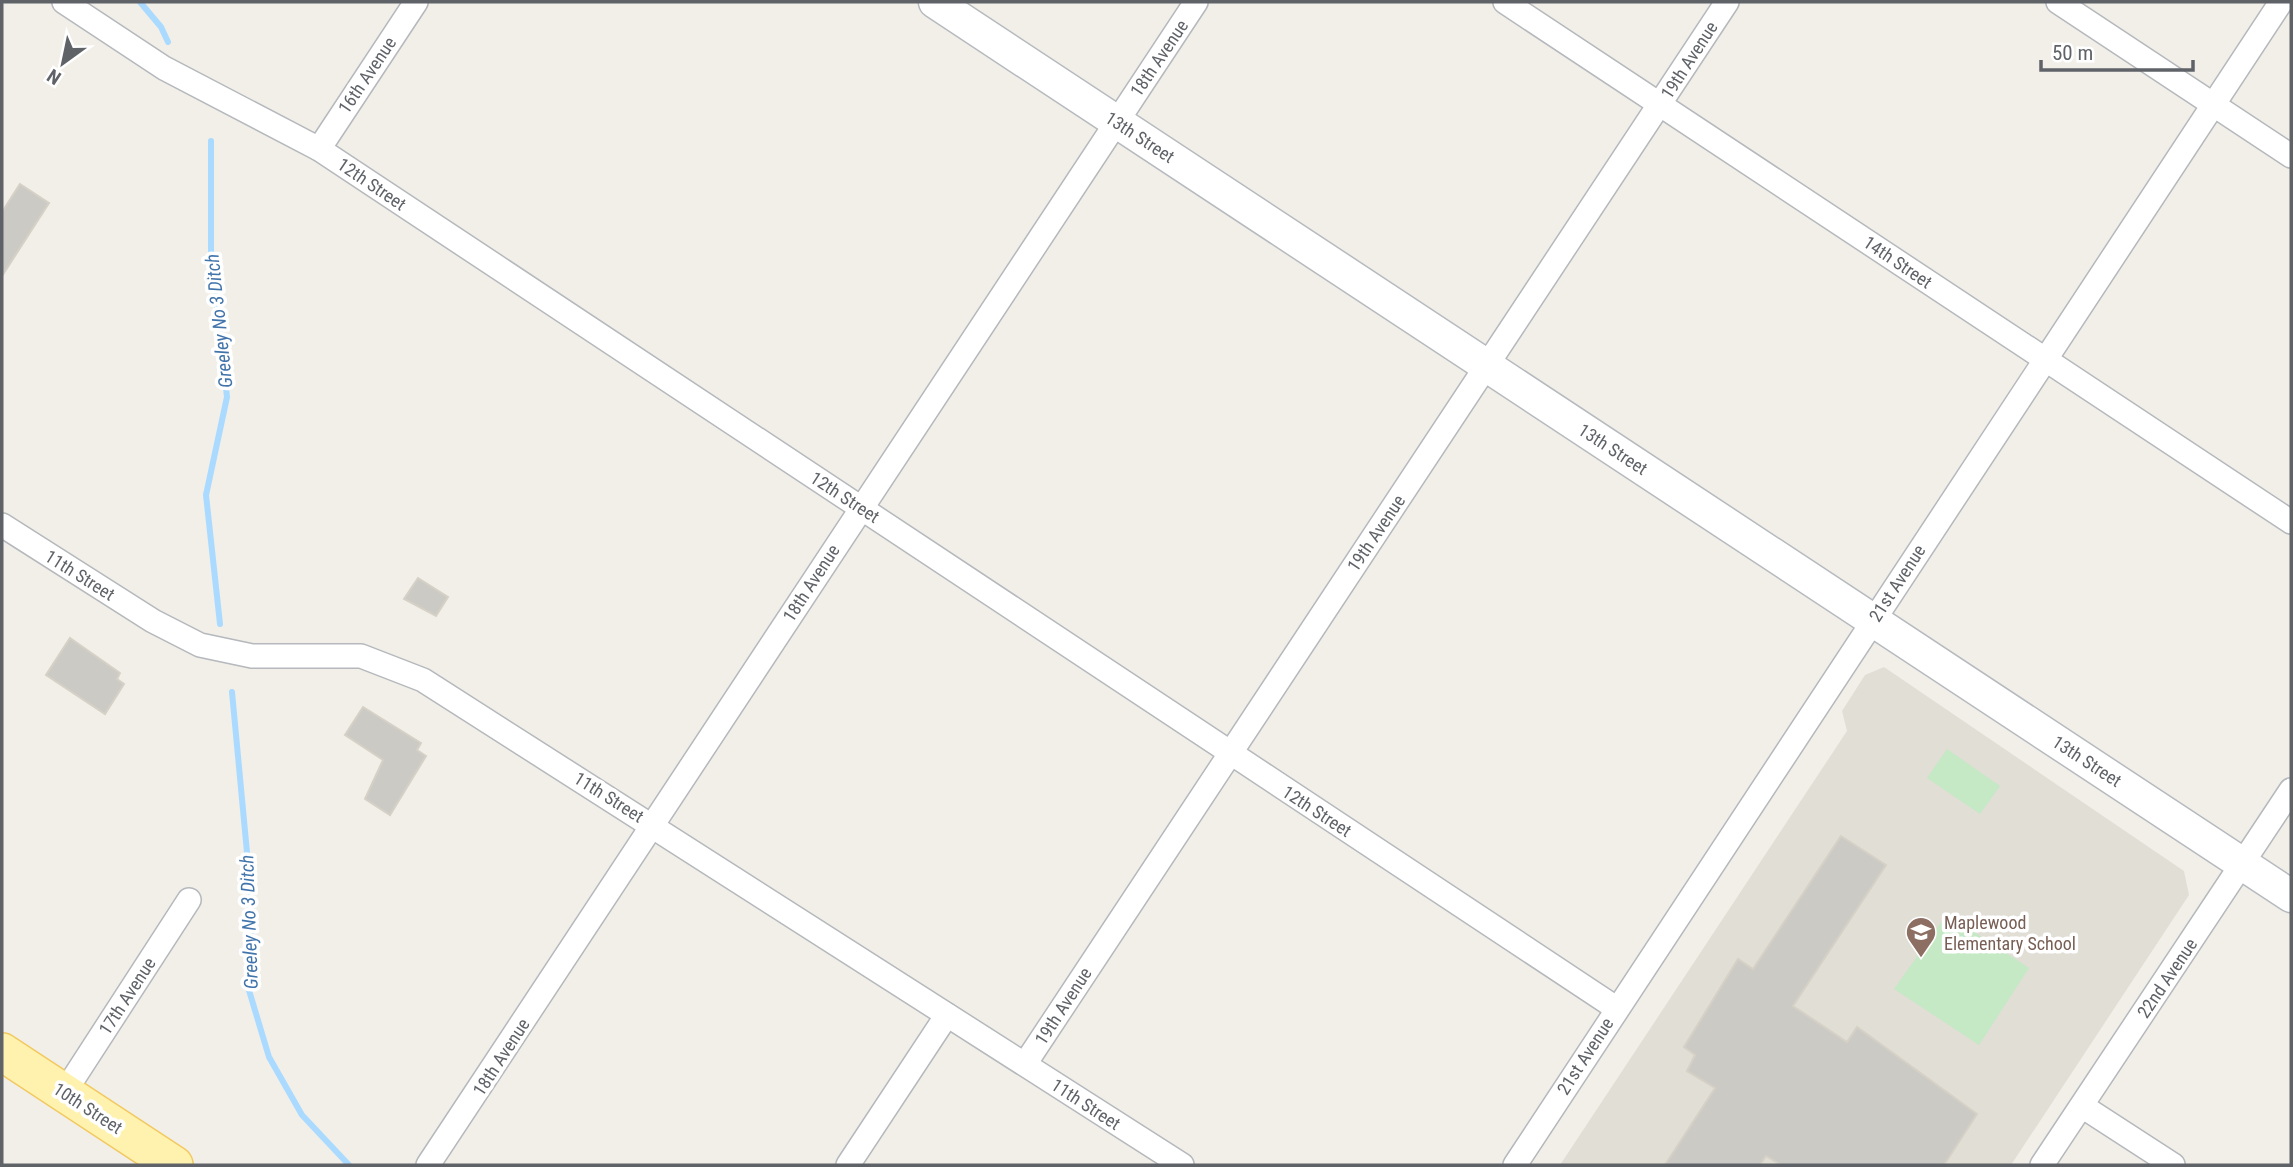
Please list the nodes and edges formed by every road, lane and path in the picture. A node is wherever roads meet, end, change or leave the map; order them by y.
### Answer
1 (64, 2) edge
2 (416, 2) edge
3 (935, 2) edge
4 (1196, 2) edge
5 (1505, 2) edge
6 (1727, 2) edge
7 (2058, 2) edge
8 (2281, 2) edge
9 (1660, 104) junction
10 (2213, 104) junction
11 (1116, 121) junction
12 (319, 149) junction
13 (2291, 156) edge
14 (2046, 361) junction
15 (1487, 365) junction
16 (861, 508) junction
17 (2291, 522) edge
18 (2, 525) edge
19 (1873, 620) junction
20 (1229, 753) junction
21 (2291, 790) edge
22 (652, 824) junction
23 (2243, 864) junction
24 (2291, 896) edge
25 (189, 900) dead end
26 (1616, 1008) junction
27 (947, 1015) junction
28 (2, 1052) edge
29 (1025, 1064) junction
30 (64, 1093) junction
31 (2081, 1106) junction
32 (174, 1165) edge
33 (428, 1165) edge
34 (848, 1165) edge
35 (1182, 1165) edge
36 (1515, 1165) edge
37 (2042, 1165) edge
38 (2173, 1165) edge

1 - 12 street, 12th Street
2 - 12 street, 16th Avenue
3 - 11 street, 13th Street
4 - 11 street, 18th Avenue
5 - 9 street, 14th Street
6 - 9 street, 19th Avenue
7 - 10 street
8 - 10 street, 21st Avenue
9 - 14 street, 14th Street
9 - 15 street, 19th Avenue
10 - 13 street
10 - 14 street, 21st Avenue
11 - 15 street, 13th Street
11 - 16 street, 18th Avenue
12 - 16 street, 12th Street
14 - 17 street, 14th Street
14 - 19 street, 21st Avenue
15 - 19 street, 13th Street
15 - 20 street, 19th Avenue
16 - 20 street, 12th Street
16 - 22 street, 18th Avenue
18 - 22 street, 11th Street
19 - 23 street, 13th Street
19 - 26 street, 21st Avenue
20 - 26 street, 12th Street
20 - 29 street, 19th Avenue
21 - 23 street, 22nd Avenue
22 - 27 street, 11th Street
22 - 33 street, 18th Avenue
23 - 24 street, 13th Street
23 - 31 street, 22nd Avenue
25 - 30 street, 17th Avenue
26 - 36 street, 21st Avenue
27 - 29 street, 11th Street
27 - 34 street
28 - 30 main road, 10th Street
29 - 35 street, 11th Street
30 - 32 main road, 10th Street
31 - 37 street, 22nd Avenue
31 - 38 street

